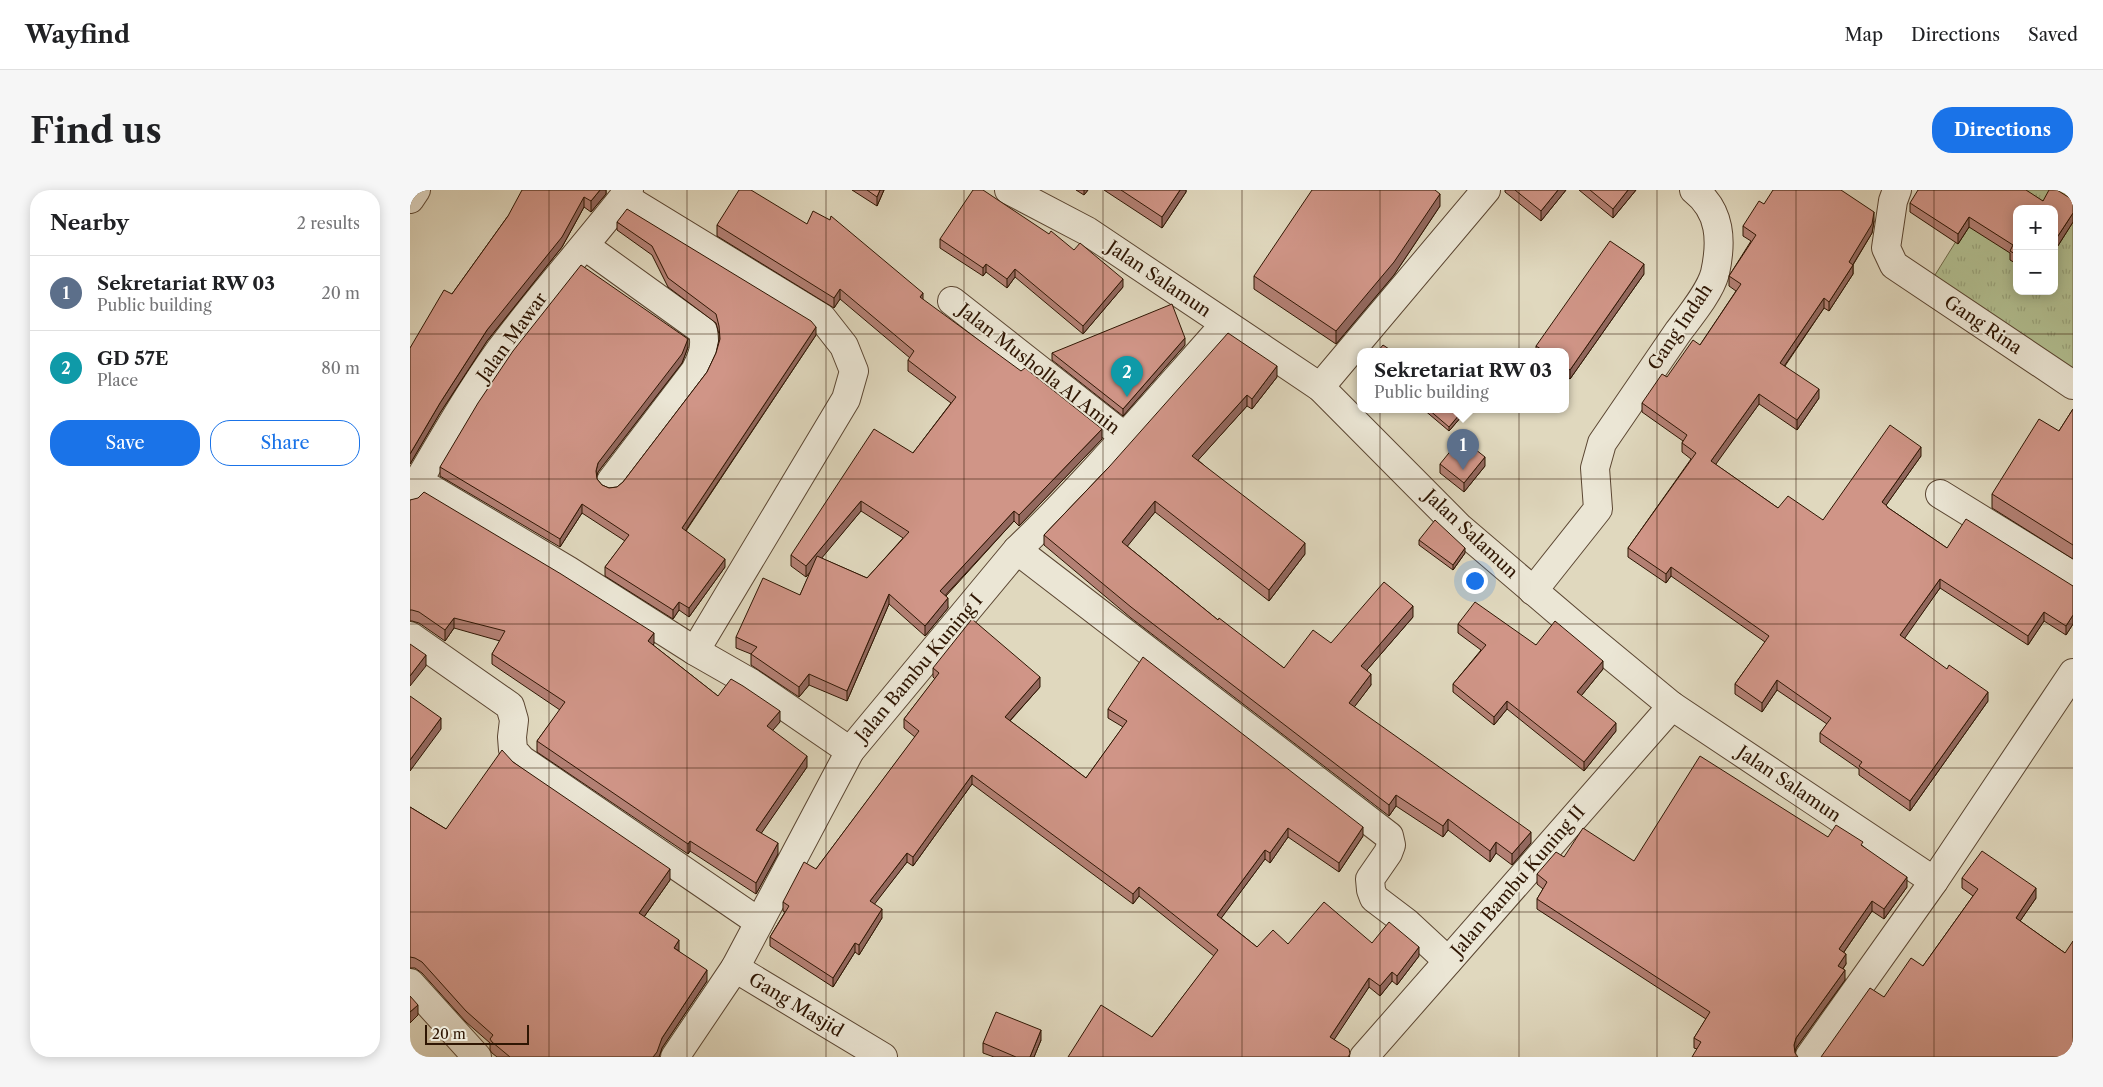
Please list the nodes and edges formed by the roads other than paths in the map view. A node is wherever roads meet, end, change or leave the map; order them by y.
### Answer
1 (416, 190) edge
2 (1009, 190) edge
3 (1486, 190) edge
4 (1694, 190) edge
5 (1897, 190) edge
6 (626, 194) edge
7 (410, 199) edge
8 (585, 246) junction
9 (952, 301) dead end
10 (1225, 324) junction
11 (2073, 385) edge
12 (1320, 387) junction
13 (1125, 437) junction
14 (611, 481) dead end
15 (414, 488) edge
16 (1940, 494) dead end
17 (1017, 550) junction
18 (2073, 576) edge
19 (1533, 591) junction
20 (410, 636) edge
21 (695, 651) junction
22 (2072, 675) edge
23 (1672, 706) junction
24 (850, 751) junction
25 (1934, 881) junction
26 (759, 922) junction
27 (1448, 961) junction
28 (735, 968) junction
29 (410, 983) edge
30 (477, 1057) edge
31 (675, 1057) edge
32 (883, 1057) edge
33 (1364, 1057) edge
34 (1809, 1057) edge

1 - 7 street
2 - 10 street, Jalan Salamun
3 - 12 street
4 - 19 street, Gang Indah
5 - 11 street, Gang Rina
6 - 8 street, Jalan Mawar
6 - 21 street
8 - 14 street
8 - 15 street, Jalan Mawar
9 - 13 street, Jalan Musholla Al Amin
10 - 12 street, Jalan Salamun
10 - 13 street, Jalan Bambu Kuning I
12 - 19 street, Jalan Salamun
13 - 17 street, Jalan Bambu Kuning I
15 - 21 street
16 - 18 street
17 - 24 street, Jalan Bambu Kuning I
17 - 27 street
19 - 23 street, Jalan Salamun
20 - 26 street
21 - 24 street
22 - 25 street
23 - 25 street, Jalan Salamun
23 - 27 street, Jalan Bambu Kuning II
24 - 26 street, Jalan Bambu Kuning I
25 - 34 street
26 - 28 street, Jalan Bambu Kuning I
27 - 33 street, Jalan Bambu Kuning II
28 - 31 street, Jalan Bambu Kuning I
28 - 32 street, Gang Masjid
29 - 30 street

